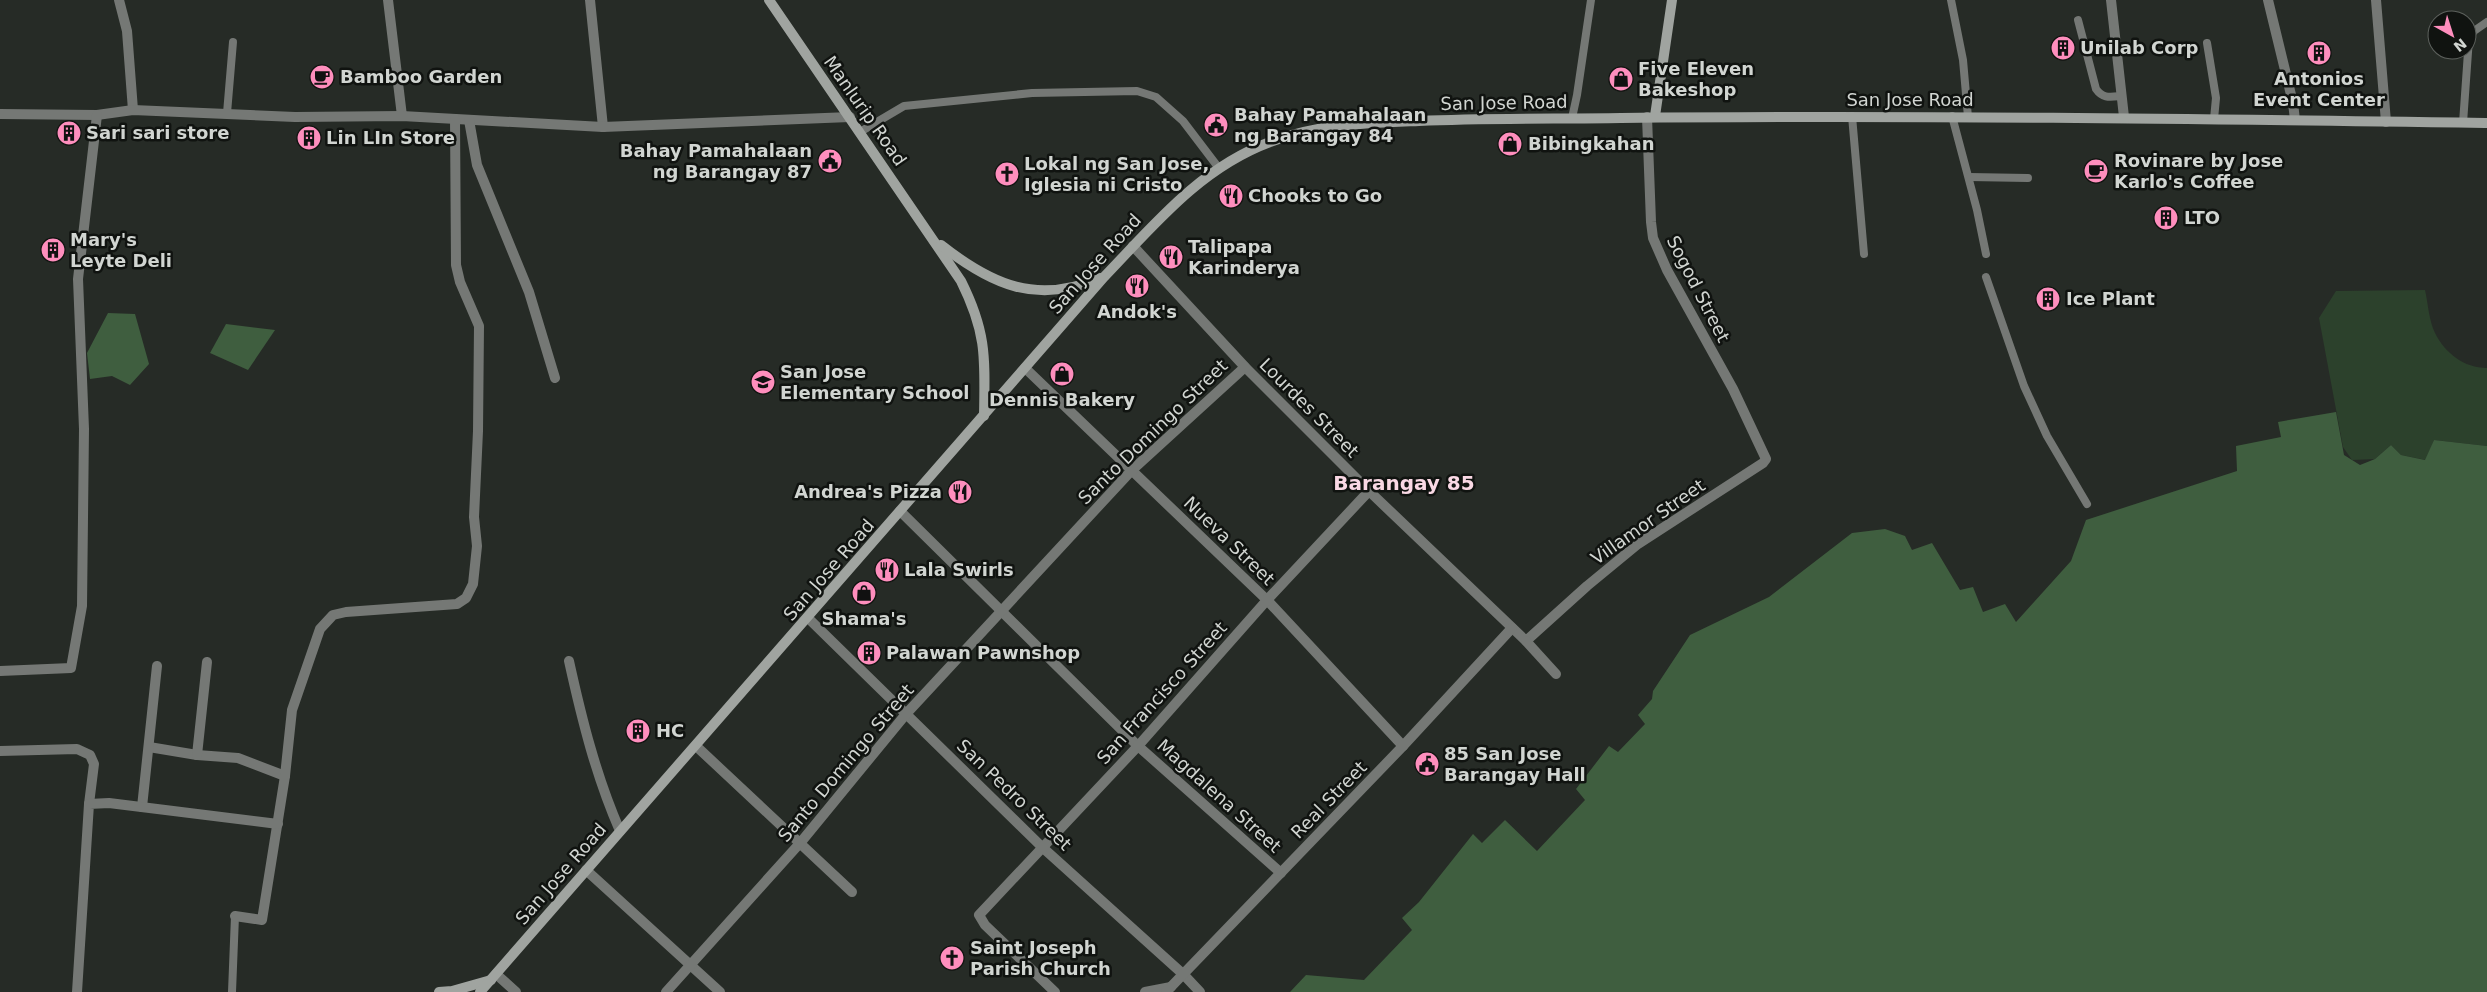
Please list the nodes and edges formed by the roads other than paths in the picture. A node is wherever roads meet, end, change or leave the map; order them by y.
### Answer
1 (119, 0) edge
2 (388, 0) edge
3 (590, 0) edge
4 (769, 0) edge
5 (1591, 0) edge
6 (1672, 0) edge
7 (1951, 0) edge
8 (2111, 0) edge
9 (2268, 0) edge
10 (2376, 0) edge
11 (2078, 20) dead end
12 (2487, 22) edge
13 (233, 42) dead end
14 (2207, 43) dead end
15 (2122, 96) junction
16 (133, 110) junction
17 (227, 113) junction
18 (0, 114) edge
19 (97, 114) junction
20 (402, 116) junction
21 (1852, 116) junction
22 (1952, 116) junction
23 (1968, 116) junction
24 (850, 117) junction
25 (1651, 117) junction
26 (2124, 117) junction
27 (1572, 118) junction
28 (455, 119) junction
29 (2214, 119) junction
30 (469, 120) junction
31 (2294, 120) junction
32 (2386, 122) junction
33 (2463, 123) junction
34 (2487, 123) edge
35 (603, 127) junction
36 (860, 132) junction
37 (1218, 167) junction
38 (1969, 177) junction
39 (2028, 178) dead end
40 (934, 240) junction
41 (1133, 246) junction
42 (1864, 254) dead end
43 (1986, 254) dead end
44 (1986, 276) dead end
45 (1104, 277) junction
46 (1245, 367) junction
47 (1025, 368) junction
48 (555, 378) dead end
49 (984, 416) junction
50 (1764, 463) joint
51 (1131, 471) junction
52 (1369, 491) junction
53 (2087, 504) dead end
54 (900, 511) junction
55 (1267, 600) junction
56 (1002, 610) junction
57 (808, 618) junction
58 (1512, 628) junction
59 (1526, 641) junction
60 (569, 661) dead end
61 (206, 662) dead end
62 (157, 666) dead end
63 (0, 671) edge
64 (1556, 674) dead end
65 (906, 714) junction
66 (696, 746) junction
67 (1138, 746) junction
68 (1403, 746) junction
69 (149, 747) junction
70 (0, 751) edge
71 (197, 755) junction
72 (285, 776) junction
73 (89, 804) junction
74 (142, 807) junction
75 (278, 824) junction
76 (620, 831) junction
77 (800, 842) junction
78 (1042, 846) junction
79 (586, 870) junction
80 (1281, 873) junction
81 (852, 892) dead end
82 (235, 916) joint
83 (691, 964) junction
84 (1184, 975) junction
85 (494, 977) junction
86 (1169, 989) edge
87 (76, 992) edge
88 (232, 992) edge
89 (439, 992) edge
90 (480, 992) edge
91 (516, 992) edge
92 (666, 992) edge
93 (720, 992) edge
94 (1055, 992) edge
95 (1145, 992) edge
96 (1200, 992) edge

1 - 16 street
2 - 20 street
3 - 35 street
4 - 24 main road, Manlurip Road
5 - 27 lane
6 - 25 main road
7 - 23 lane
8 - 15 street
9 - 31 street
10 - 32 street
11 - 15 lane
12 - 33 lane
13 - 17 lane
14 - 29 lane
15 - 26 street
16 - 17 street
16 - 19 street
17 - 20 street
18 - 19 street
19 - 63 street
20 - 28 street
21 - 22 main road, San Jose Road
21 - 25 main road, San Jose Road
21 - 42 lane
22 - 23 main road, San Jose Road
22 - 38 lane
23 - 26 main road, San Jose Road
24 - 35 street
24 - 36 main road, Manlurip Road
25 - 27 main road, San Jose Road
25 - 50 street, Sogod Street
26 - 29 main road, San Jose Road
27 - 37 main road, San Jose Road
28 - 30 street
28 - 72 street
29 - 31 main road, San Jose Road
30 - 35 street
30 - 48 street
31 - 32 main road, San Jose Road
32 - 33 main road, San Jose Road
33 - 34 main road, San Jose Road
36 - 37 lane
36 - 40 main road, Manlurip Road
37 - 41 main road, San Jose Road
38 - 39 lane
38 - 43 lane
40 - 45 main road, Manlurip Road
40 - 49 main road, Manlurip Road
41 - 45 main road, San Jose Road
41 - 46 street, Lourdes Street
44 - 53 lane
45 - 47 main road, San Jose Road
46 - 51 street, Santo Domingo Street
46 - 52 street, Lourdes Street
47 - 49 main road, San Jose Road
47 - 51 street, Nueva Street
49 - 54 main road, San Jose Road
50 - 59 street, Villamor Street
51 - 55 street, Nueva Street
51 - 56 street, Santo Domingo Street
52 - 55 street, San Francisco Street
52 - 58 street, Lourdes Street
54 - 56 street, Magdalena Street
54 - 57 main road, San Jose Road
55 - 67 street, San Francisco Street
55 - 68 street, Nueva Street
56 - 65 street, Santo Domingo Street
56 - 67 street, Magdalena Street
57 - 65 street, San Pedro Street
57 - 66 main road, San Jose Road
58 - 59 street
58 - 68 street, Real Street
59 - 64 street
60 - 76 street
61 - 71 street
62 - 69 street
65 - 77 street, Santo Domingo Street
65 - 78 street, San Pedro Street
66 - 76 main road, San Jose Road
66 - 77 street
67 - 78 street, San Francisco Street
67 - 80 street, Magdalena Street
68 - 80 street, Real Street
69 - 71 street
69 - 74 street
70 - 73 street
71 - 72 street
72 - 75 street
73 - 74 street
73 - 87 street
74 - 75 street
75 - 82 street
76 - 79 main road, San Jose Road
77 - 81 street
77 - 83 street, Santo Domingo Street
78 - 84 street, San Pedro Street
78 - 94 street, San Francisco Street
79 - 83 street
79 - 85 main road, San Jose Road
80 - 84 street, Real Street
82 - 88 lane
83 - 92 street, Santo Domingo Street
83 - 93 street
84 - 86 street, Real Street
84 - 96 street, San Pedro Street
85 - 89 main road
85 - 90 main road, San Jose Road
85 - 91 street
86 - 95 street

